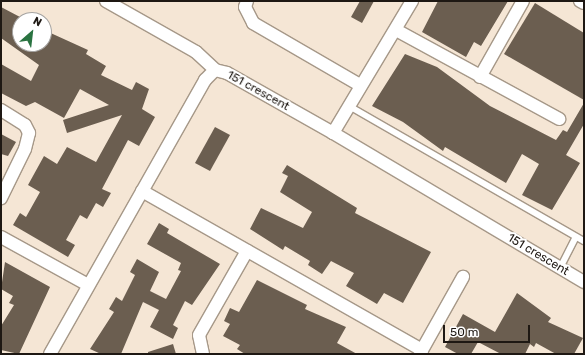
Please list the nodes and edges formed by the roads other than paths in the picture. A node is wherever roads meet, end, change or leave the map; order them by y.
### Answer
1 (106, 1) edge
2 (246, 1) edge
3 (412, 1) edge
4 (523, 1) edge
5 (580, 1) edge
6 (584, 3) edge
7 (396, 30) junction
8 (215, 70) junction
9 (480, 77) junction
10 (360, 85) junction
11 (349, 106) junction
12 (1, 110) edge
13 (559, 119) dead end
14 (333, 133) junction
15 (142, 191) junction
16 (1, 198) edge
17 (576, 237) junction
18 (1, 238) edge
19 (584, 241) edge
20 (246, 251) junction
21 (560, 268) junction
22 (463, 277) dead end
23 (584, 282) edge
24 (88, 285) junction
25 (421, 352) edge
26 (50, 354) edge
27 (202, 354) edge

1 - 8 street
2 - 10 street
3 - 7 street
4 - 9 street
5 - 6 street
7 - 9 street
7 - 10 street
8 - 14 street, 151 crescent
8 - 15 street, 151 crescent
9 - 13 street
10 - 11 street
11 - 14 street
11 - 17 lane
12 - 16 street
14 - 21 street, 151 crescent
15 - 20 street
15 - 24 street, 151 crescent
17 - 19 lane
17 - 21 lane
18 - 24 street
20 - 25 street
20 - 27 street
21 - 23 street, 151 crescent
22 - 25 street
24 - 26 street, 151 crescent

